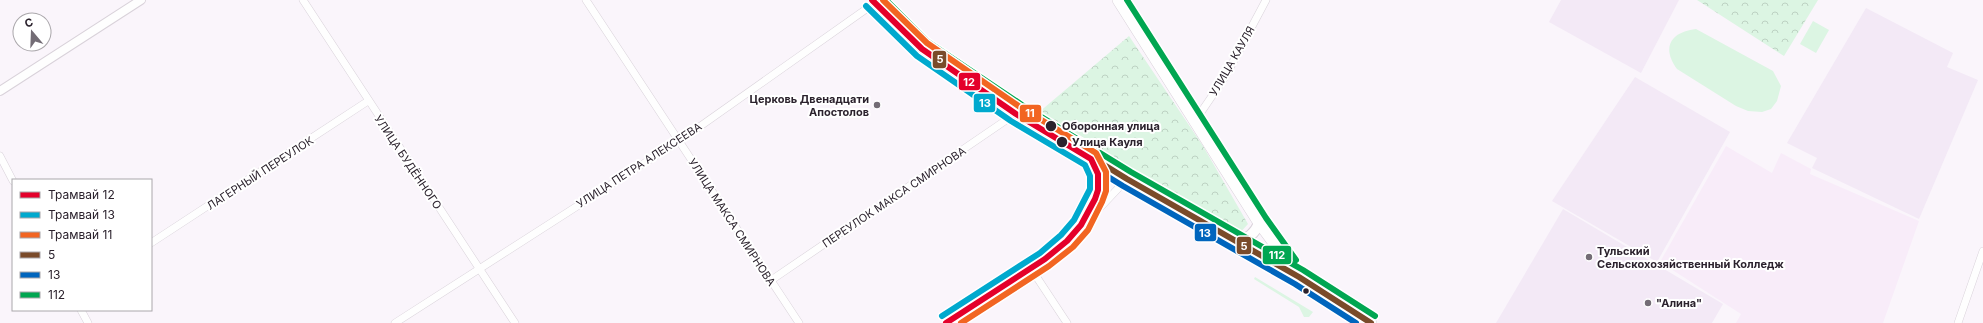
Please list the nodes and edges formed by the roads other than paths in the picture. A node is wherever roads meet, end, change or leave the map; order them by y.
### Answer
1 (141, 0) edge
2 (303, 0) edge
3 (586, 0) edge
4 (1118, 0) edge
5 (1266, 0) edge
6 (876, 1) edge
7 (0, 91) edge
8 (368, 101) junction
9 (1018, 112) junction
10 (1195, 121) junction
11 (680, 140) junction
12 (0, 156) edge
13 (12, 179) edge
14 (1127, 179) junction
15 (1259, 223) junction
16 (152, 242) edge
17 (1237, 242) junction
18 (1983, 251) edge
19 (479, 269) junction
20 (1032, 270) junction
21 (1299, 277) junction
22 (770, 281) junction
23 (82, 311) edge
24 (88, 323) edge
25 (395, 323) edge
26 (515, 323) edge
27 (799, 323) edge
28 (952, 323) edge
29 (1067, 323) edge
30 (1370, 323) edge
31 (1958, 323) edge

1 - 7 street
2 - 8 street, УЛИЦА БУДЁННОГО
3 - 11 street, УЛИЦА МАКСА СМИРНОВА
4 - 10 main road
5 - 10 street, УЛИЦА КАУЛЯ
6 - 9 main road
6 - 11 street, УЛИЦА ПЕТРА АЛЕКСЕЕВА
8 - 16 street, ЛАГЕРНЫЙ ПЕРЕУЛОК
8 - 19 street, УЛИЦА БУДЁННОГО
9 - 14 main road
9 - 22 street, ПЕРЕУЛОК МАКСА СМИРНОВА
10 - 15 main road
11 - 19 street, УЛИЦА ПЕТРА АЛЕКСЕЕВА
11 - 22 street, УЛИЦА МАКСА СМИРНОВА
12 - 13 street
14 - 17 main road
14 - 20 street
15 - 17 main road
15 - 21 main road
17 - 21 main road
18 - 31 street
19 - 25 street, УЛИЦА ПЕТРА АЛЕКСЕЕВА
19 - 26 street, УЛИЦА БУДЁННОГО
20 - 28 street
20 - 29 street
21 - 30 main road
22 - 27 street, УЛИЦА МАКСА СМИРНОВА
23 - 24 street

